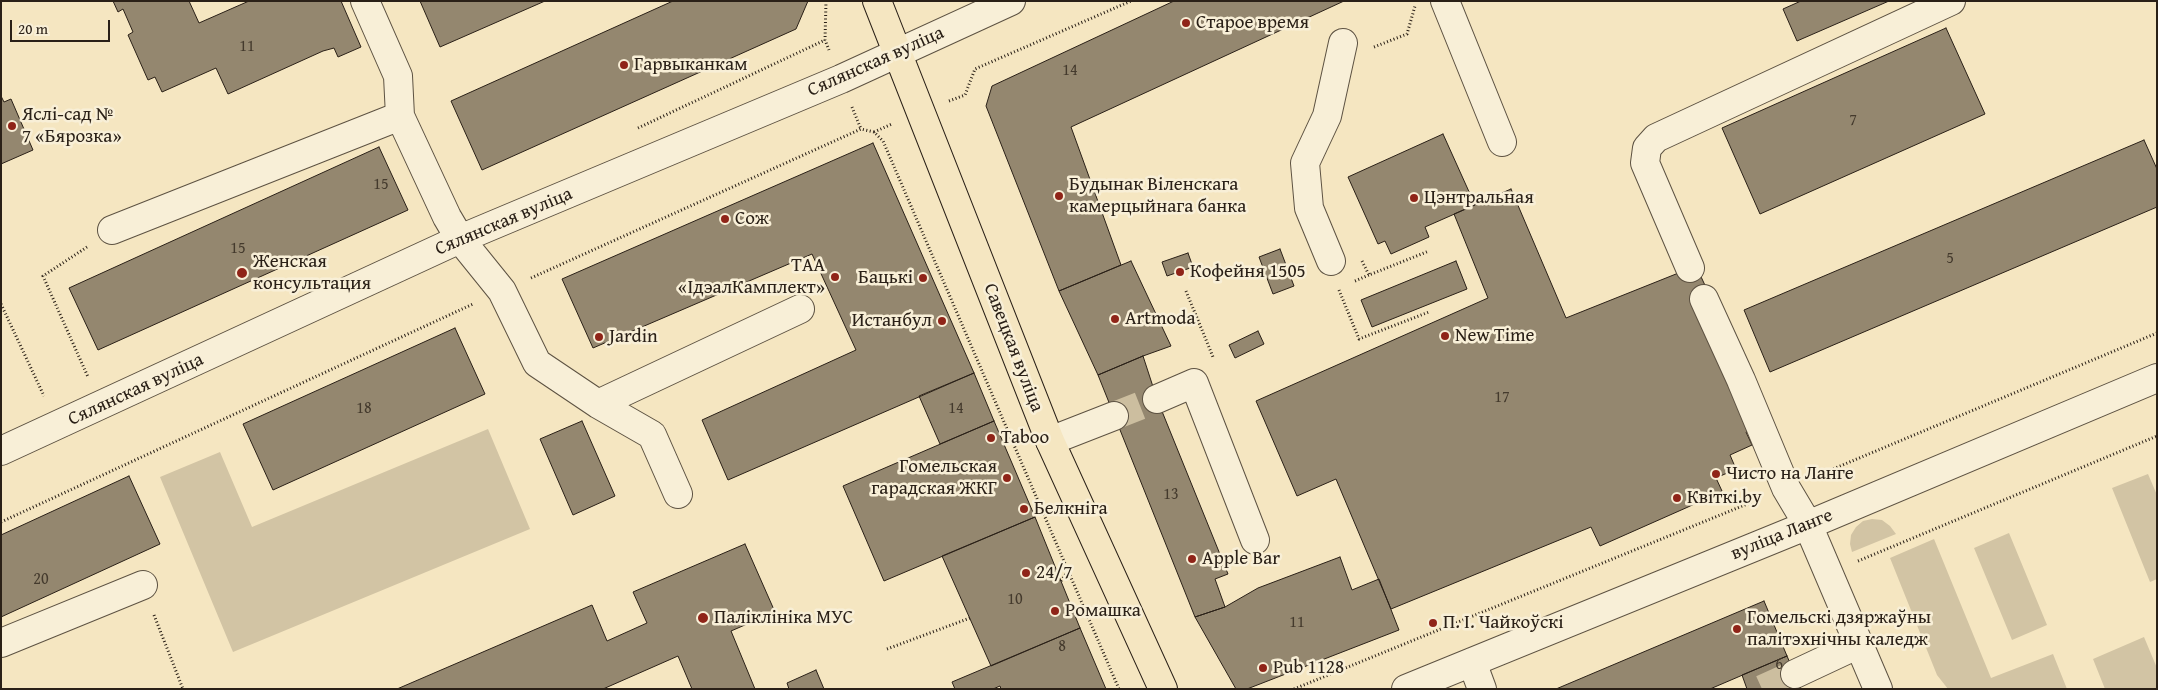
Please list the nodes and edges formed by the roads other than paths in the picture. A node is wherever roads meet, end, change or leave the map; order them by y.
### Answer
1 (365, 1) edge
2 (876, 1) edge
3 (1011, 1) edge
4 (1445, 1) edge
5 (1951, 1) edge
6 (1355, 46) road end
7 (896, 54) junction
8 (400, 116) junction
9 (1502, 142) dead end
10 (112, 230) road end
11 (460, 239) junction
12 (1331, 261) dead end
13 (1690, 268) dead end
14 (1704, 299) dead end
15 (800, 309) dead end
16 (2157, 378) edge
17 (1157, 399) tunnel mouth
18 (598, 404) junction
19 (1114, 416) tunnel mouth
20 (1050, 442) junction
21 (1, 451) edge
22 (678, 494) dead end
23 (1808, 525) junction
24 (1255, 540) dead end
25 (143, 586) road end
26 (1, 642) edge
27 (1859, 644) junction
28 (1472, 662) junction
29 (1795, 674) tunnel mouth
30 (1163, 689) edge
31 (1406, 689) edge
32 (1482, 689) edge
33 (1878, 689) edge

1 - 8 street
2 - 7 main road, Савецкая вуліца
3 - 7 street, Сялянская вуліца
4 - 9 street
5 - 13 street
6 - 12 street
7 - 11 street, Сялянская вуліца
7 - 20 main road, Савецкая вуліца
8 - 10 street
8 - 11 street
11 - 18 street
11 - 21 street, Сялянская вуліца
14 - 23 street
15 - 18 street
16 - 23 street, вуліца Ланге
17 - 24 street
18 - 22 street
19 - 20 street
20 - 30 main road, Савецкая вуліца
23 - 27 street
23 - 28 street, вуліца Ланге
25 - 26 street
27 - 29 street
27 - 33 street
28 - 31 street, вуліца Ланге
28 - 32 street

